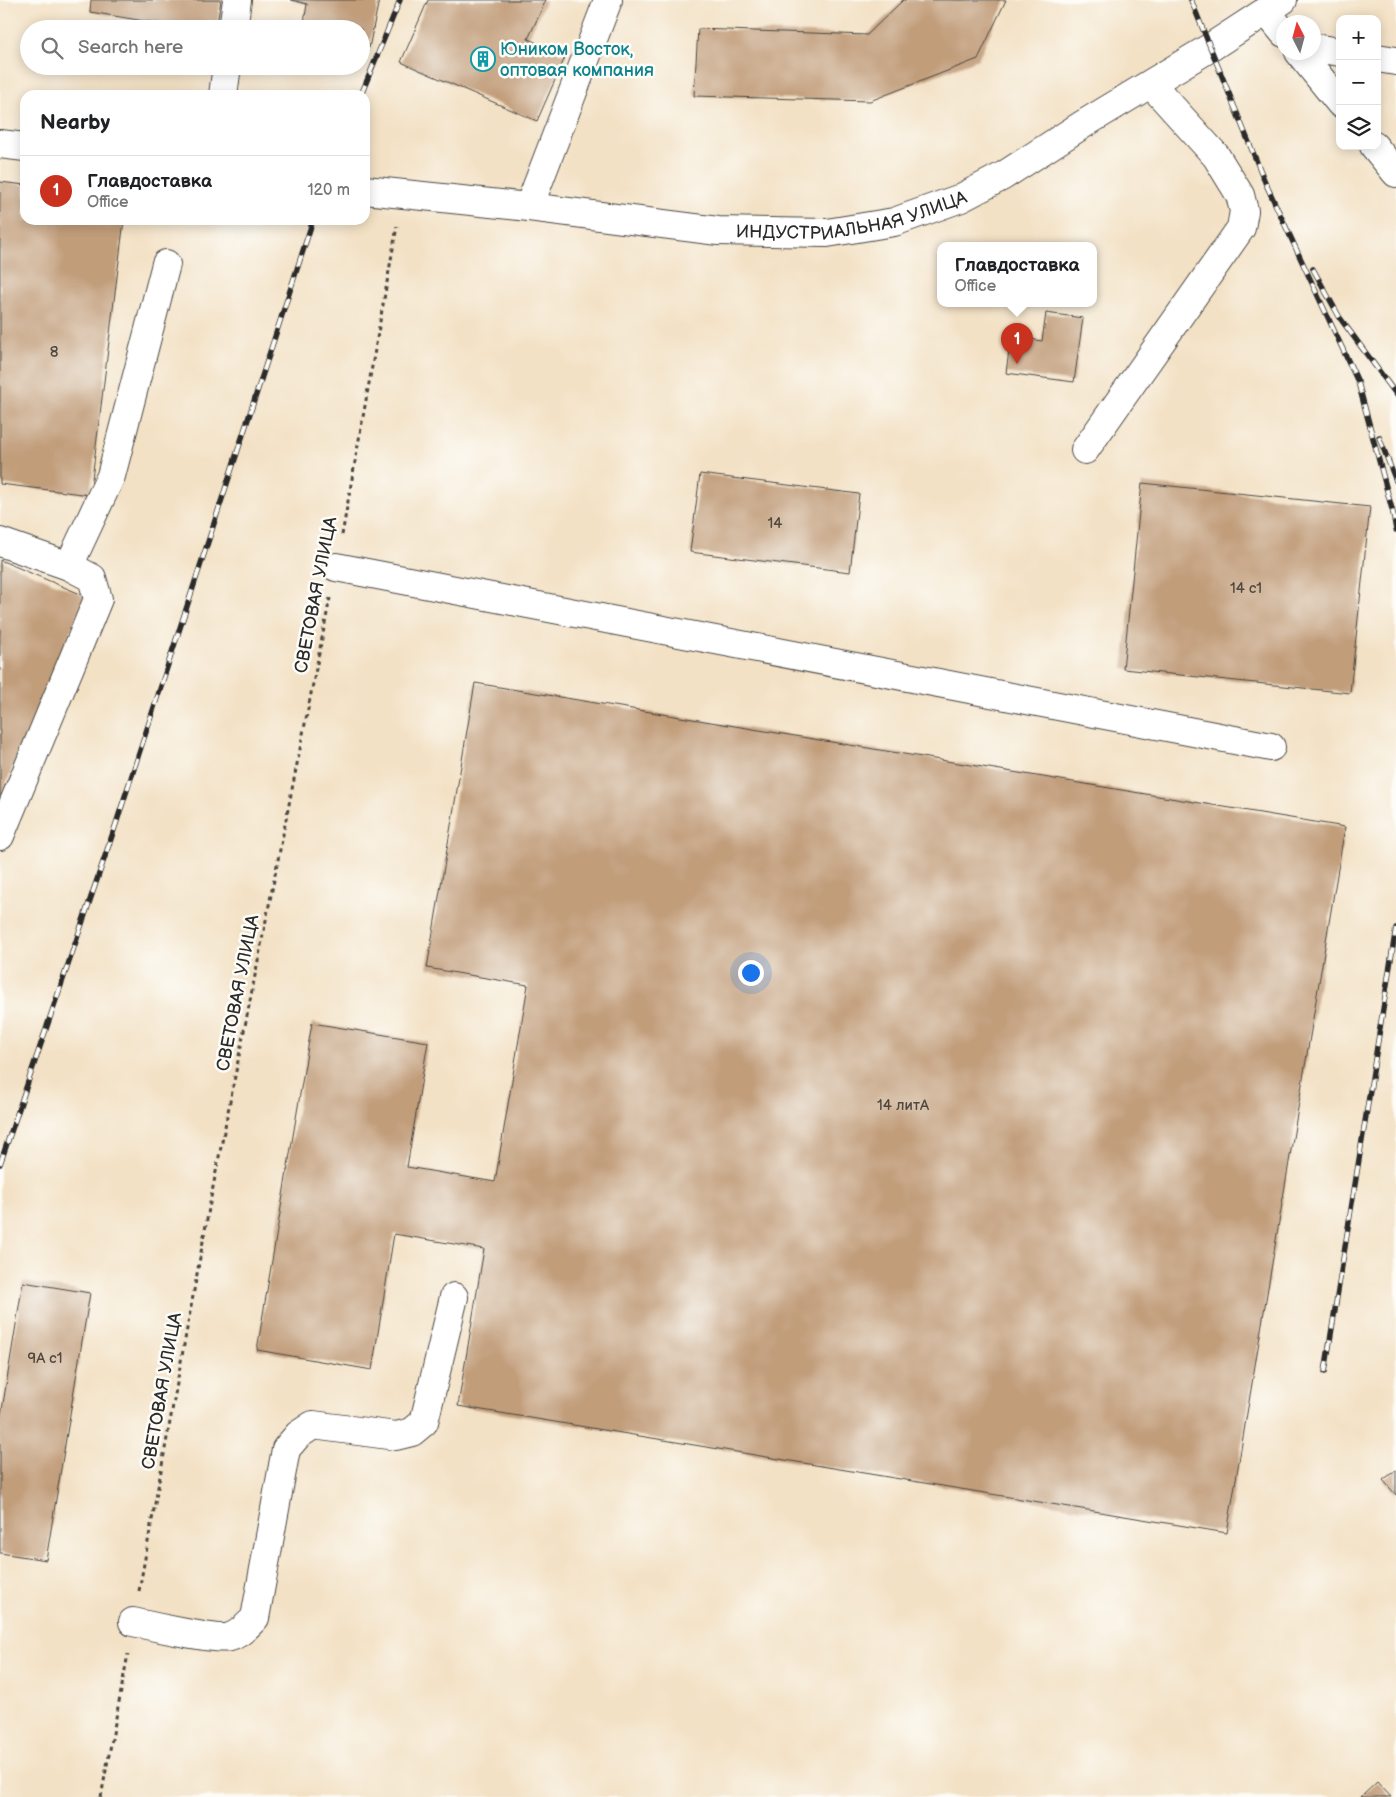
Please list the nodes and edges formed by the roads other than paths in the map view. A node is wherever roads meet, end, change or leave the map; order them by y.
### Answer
1 (237, 0) edge
2 (608, 0) edge
3 (1274, 5) edge
4 (234, 20) edge
5 (1321, 49) edge
6 (1336, 51) edge
7 (1381, 59) edge
8 (1306, 60) edge
9 (1396, 61) edge
10 (226, 75) edge
11 (1151, 84) junction
12 (224, 90) edge
13 (1336, 98) edge
14 (0, 144) edge
15 (20, 146) edge
16 (1377, 150) edge
17 (1396, 173) edge
18 (370, 191) edge
19 (529, 207) junction
20 (166, 264) dead end
21 (1085, 450) dead end
22 (0, 542) edge
23 (69, 566) junction
24 (336, 567) road end
25 (1271, 747) dead end
26 (0, 836) edge
27 (454, 1297) dead end
28 (133, 1622) road end

1 - 4 street
2 - 19 street
3 - 11 street, ИНДУСТРИАЛЬНАЯ УЛИЦА
5 - 6 street
7 - 9 street
8 - 13 street
10 - 12 street
11 - 19 street, ИНДУСТРИАЛЬНАЯ УЛИЦА
11 - 21 street
14 - 15 street
16 - 17 street
18 - 19 street, ИНДУСТРИАЛЬНАЯ УЛИЦА
20 - 23 street
22 - 23 street
23 - 26 street
24 - 25 street
27 - 28 street

